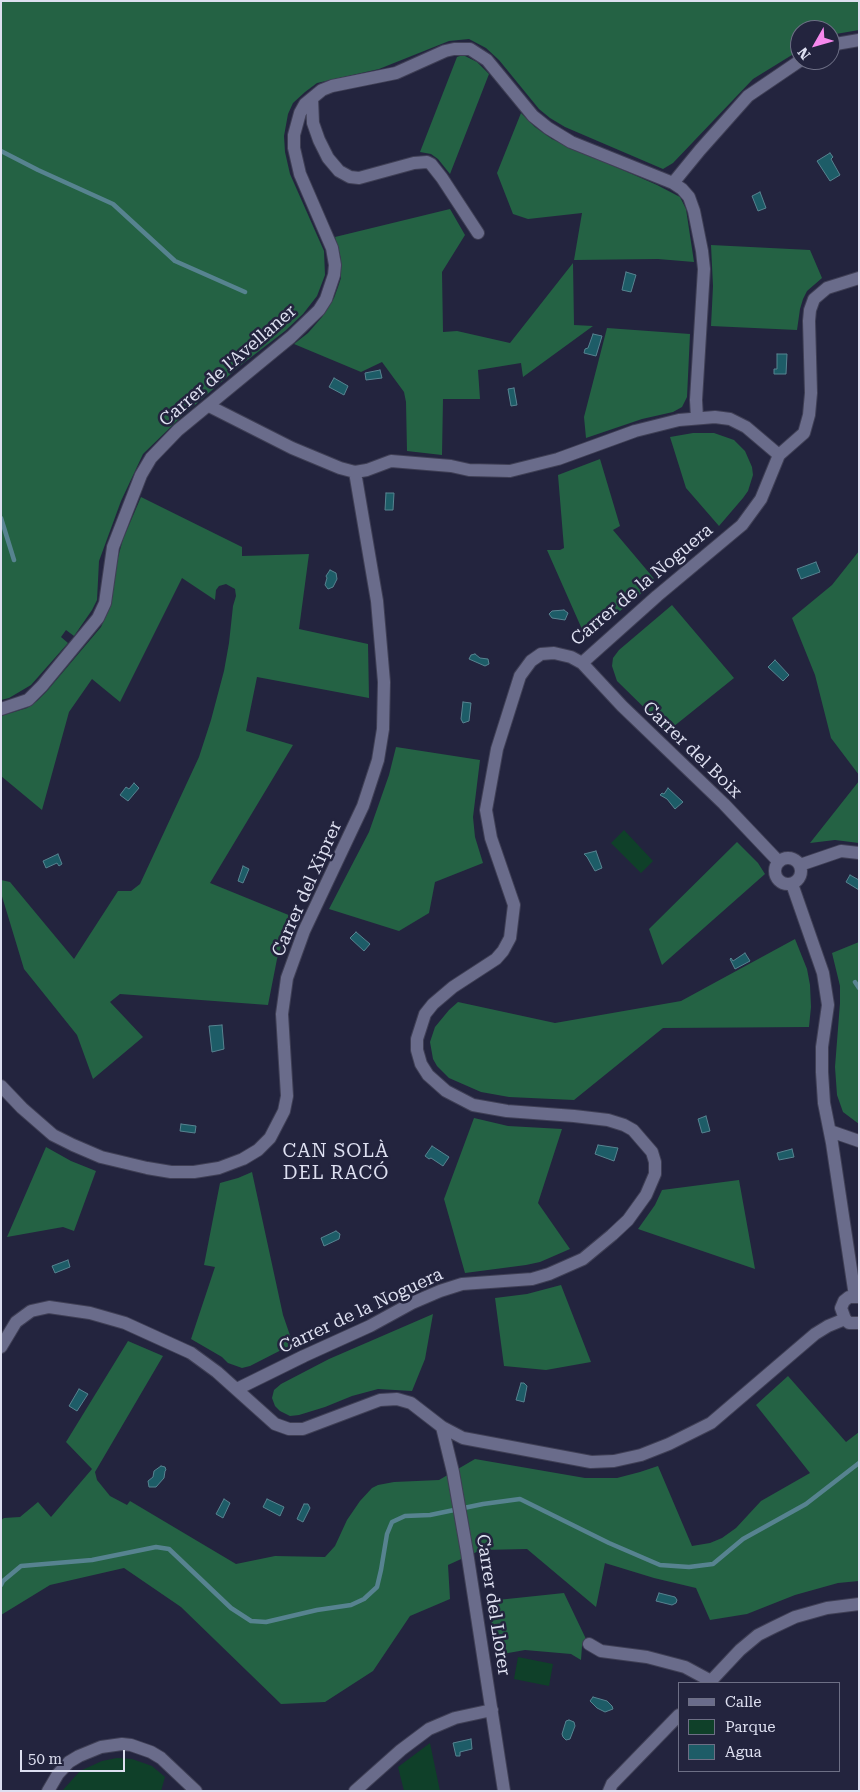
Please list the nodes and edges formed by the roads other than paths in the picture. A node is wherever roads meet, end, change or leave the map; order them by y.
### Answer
1 (859, 40) edge
2 (840, 43) edge
3 (790, 67) edge
4 (312, 98) junction
5 (674, 183) junction
6 (478, 233) dead end
7 (859, 278) edge
8 (209, 406) junction
9 (697, 418) junction
10 (779, 455) junction
11 (355, 472) junction
12 (582, 663) junction
13 (1, 709) edge
14 (859, 854) edge
15 (779, 862) junction
16 (800, 865) junction
17 (792, 884) junction
18 (1, 1086) edge
19 (830, 1131) junction
20 (859, 1141) edge
21 (857, 1296) edge
22 (845, 1319) junction
23 (859, 1323) edge
24 (1, 1347) edge
25 (237, 1390) junction
26 (442, 1427) junction
27 (859, 1604) edge
28 (588, 1644) dead end
29 (710, 1682) edge
30 (492, 1710) junction
31 (678, 1716) edge
32 (48, 1791) edge
33 (196, 1791) edge
34 (355, 1791) edge
35 (504, 1791) edge
36 (609, 1791) edge

1 - 2 street
3 - 5 street
4 - 5 street, Carrer de l'Avellaner
4 - 6 street
4 - 8 street, Carrer de l'Avellaner
5 - 9 street, Carrer de l'Avellaner
7 - 10 street, Carrer de la Noguera
8 - 11 street
8 - 13 street, Carrer de l'Avellaner
9 - 10 street
9 - 11 street
10 - 12 street, Carrer de la Noguera
11 - 18 street, Carrer del Xiprer
12 - 15 street, Carrer del Boix
12 - 25 street, Carrer de la Noguera
14 - 16 street
15 - 16 street
15 - 17 street
16 - 17 street
17 - 19 street
19 - 20 street
19 - 21 street
21 - 22 street
22 - 23 street
22 - 26 street
24 - 25 street
25 - 26 street
26 - 30 street, Carrer del Llorer
27 - 29 street
28 - 29 street
30 - 34 street
30 - 35 street, Carrer del Llorer
31 - 36 street
32 - 33 street

